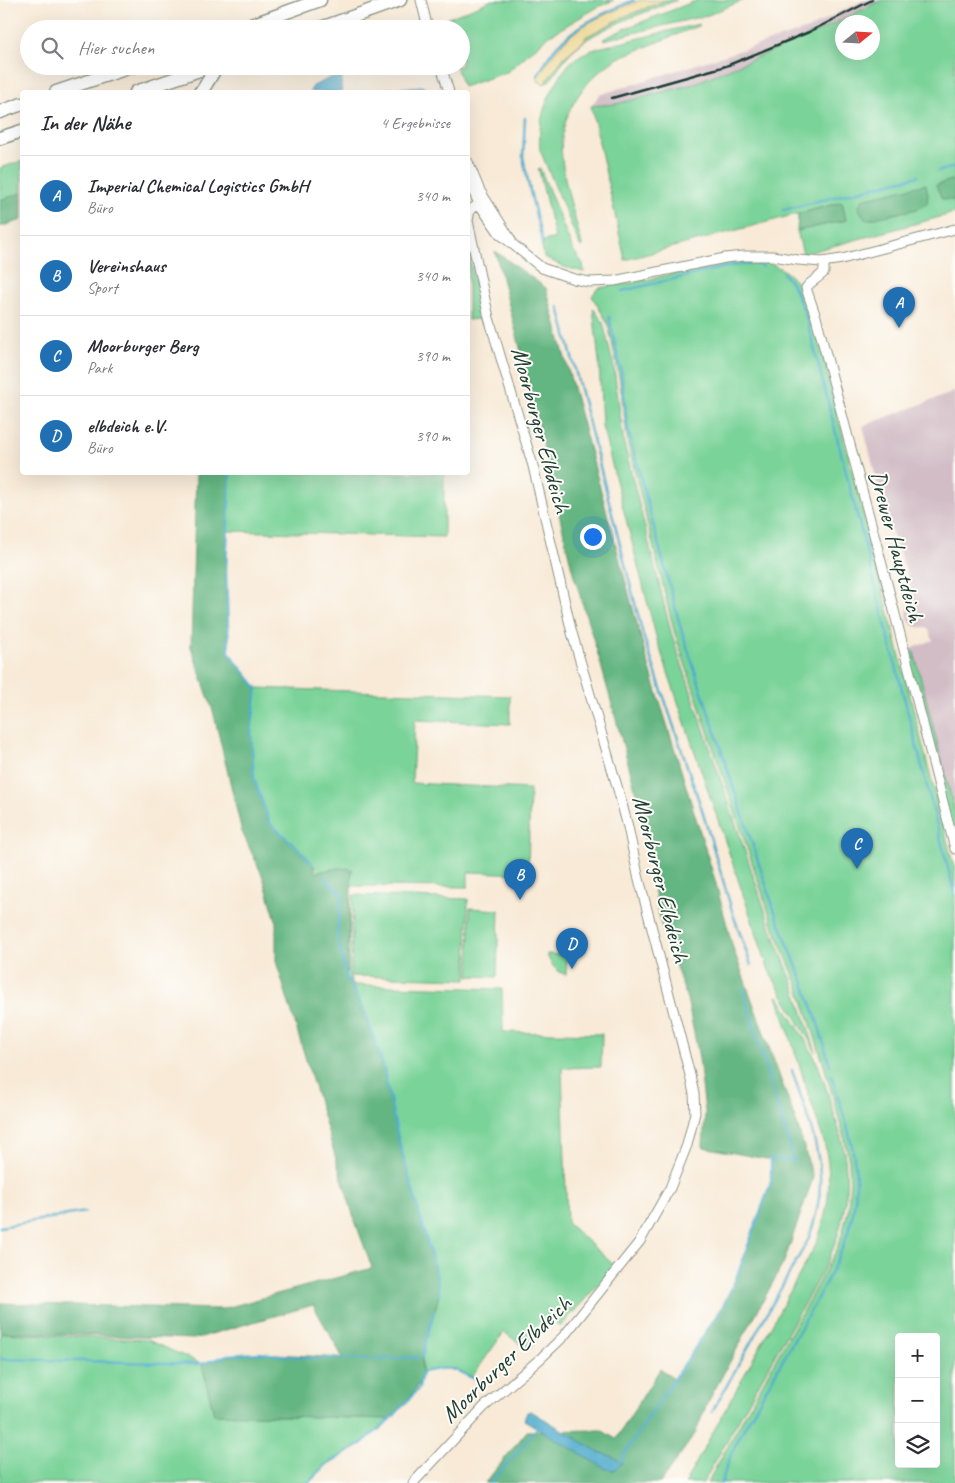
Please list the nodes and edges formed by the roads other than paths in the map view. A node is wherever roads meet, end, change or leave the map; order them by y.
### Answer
1 (320, 0) edge
2 (400, 0) edge
3 (421, 0) edge
4 (265, 20) edge
5 (343, 20) edge
6 (426, 20) edge
7 (107, 75) edge
8 (185, 75) edge
9 (212, 75) edge
10 (444, 75) edge
11 (62, 90) edge
12 (142, 90) edge
13 (203, 90) edge
14 (448, 90) edge
15 (20, 105) edge
16 (0, 112) edge
17 (20, 132) edge
18 (0, 138) edge
19 (470, 167) edge
20 (470, 184) edge
21 (480, 190) junction
22 (479, 204) junction
23 (470, 210) edge
24 (955, 229) edge
25 (470, 230) edge
26 (514, 244) junction
27 (824, 262) junction
28 (955, 849) edge
29 (413, 1483) edge

1 - 4 highway
2 - 5 highway
3 - 6 street
7 - 11 highway
8 - 12 highway
9 - 13 highway
10 - 14 street
15 - 16 highway
17 - 18 highway
19 - 21 street, Moorburger Elbdeich
20 - 22 street
21 - 22 street, Moorburger Elbdeich
21 - 26 street
22 - 23 street, Moorburger Elbdeich
22 - 26 street
24 - 27 street
25 - 29 street, Moorburger Elbdeich
26 - 27 street
27 - 28 street, Drewer Hauptdeich

